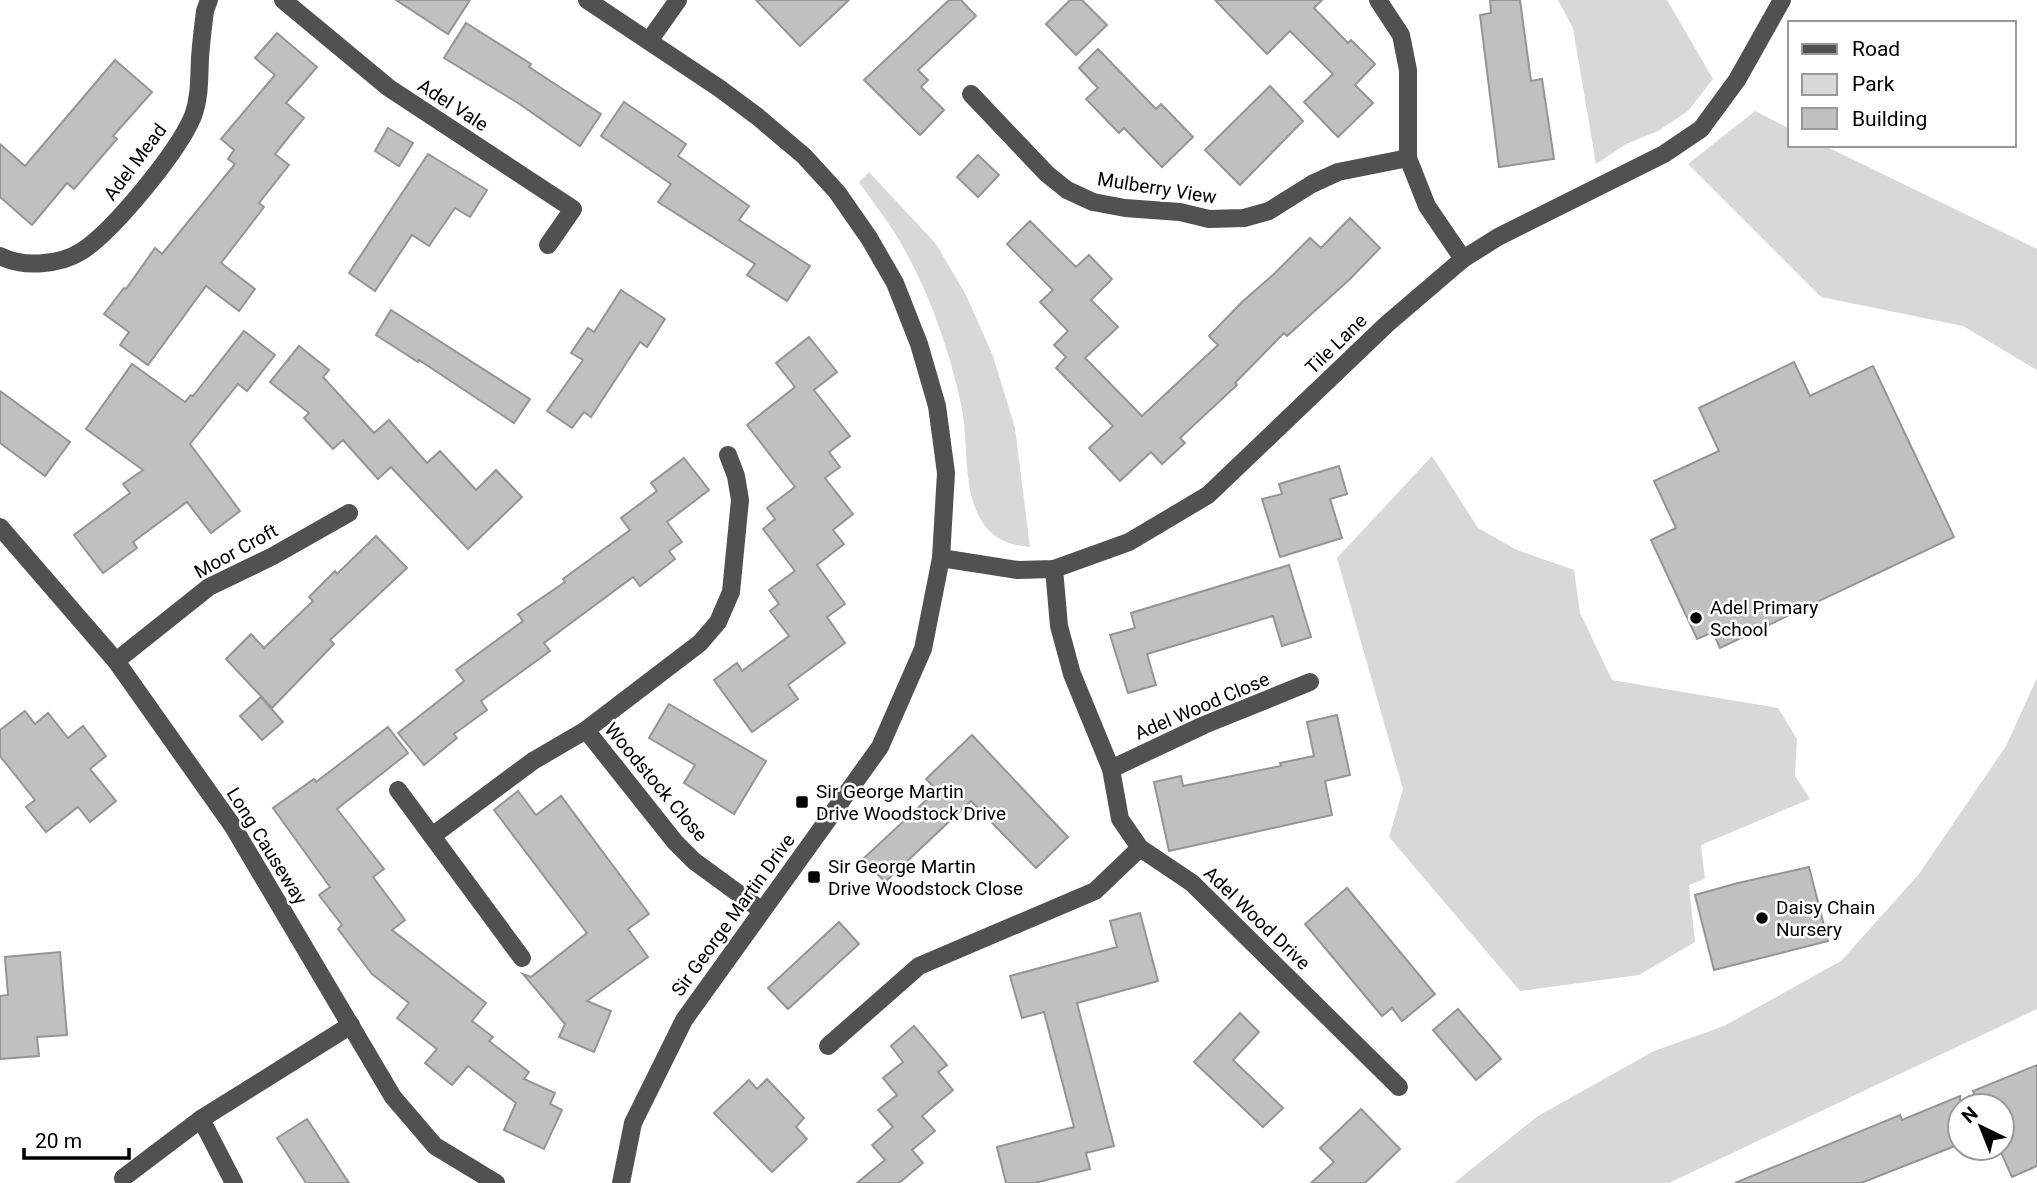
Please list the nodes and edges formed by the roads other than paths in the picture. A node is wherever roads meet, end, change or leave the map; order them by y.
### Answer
1 (209, 0) edge
2 (283, 0) edge
3 (587, 0) edge
4 (678, 0) edge
5 (1378, 0) edge
6 (1782, 0) edge
7 (649, 41) junction
8 (971, 94) dead end
9 (1408, 158) junction
10 (548, 245) dead end
11 (0, 256) edge
12 (1463, 259) junction
13 (728, 455) dead end
14 (349, 513) dead end
15 (0, 527) edge
16 (941, 558) junction
17 (1054, 569) junction
18 (116, 661) junction
19 (1310, 682) dead end
20 (586, 730) junction
21 (1111, 769) junction
22 (398, 790) dead end
23 (432, 836) junction
24 (1140, 848) junction
25 (761, 910) junction
26 (522, 958) dead end
27 (351, 1025) junction
28 (828, 1046) dead end
29 (1399, 1087) dead end
30 (201, 1119) junction
31 (123, 1178) dead end
32 (234, 1183) edge
33 (496, 1183) edge
34 (621, 1183) edge

1 - 11 street, Adel Mead
2 - 10 street, Adel Vale
3 - 7 street, Sir George Martin Drive
4 - 7 street
5 - 9 street
6 - 12 street, Tile Lane
7 - 16 street, Sir George Martin Drive
8 - 9 street, Mulberry View
9 - 12 street
12 - 17 street, Tile Lane
13 - 20 street, Woodstock Close
14 - 18 street, Moor Croft
15 - 18 street, Long Causeway
16 - 17 street, Tile Lane
16 - 25 street, Sir George Martin Drive
17 - 21 street, Adel Wood Drive
18 - 27 street, Long Causeway
19 - 21 street, Adel Wood Close
20 - 23 street, Woodstock Close
20 - 25 street, Woodstock Close
21 - 24 street, Adel Wood Drive
22 - 23 street
23 - 26 street
24 - 28 street
24 - 29 street, Adel Wood Drive
25 - 34 street, Sir George Martin Drive
27 - 30 street
27 - 33 street, Long Causeway
30 - 31 street
30 - 32 street

